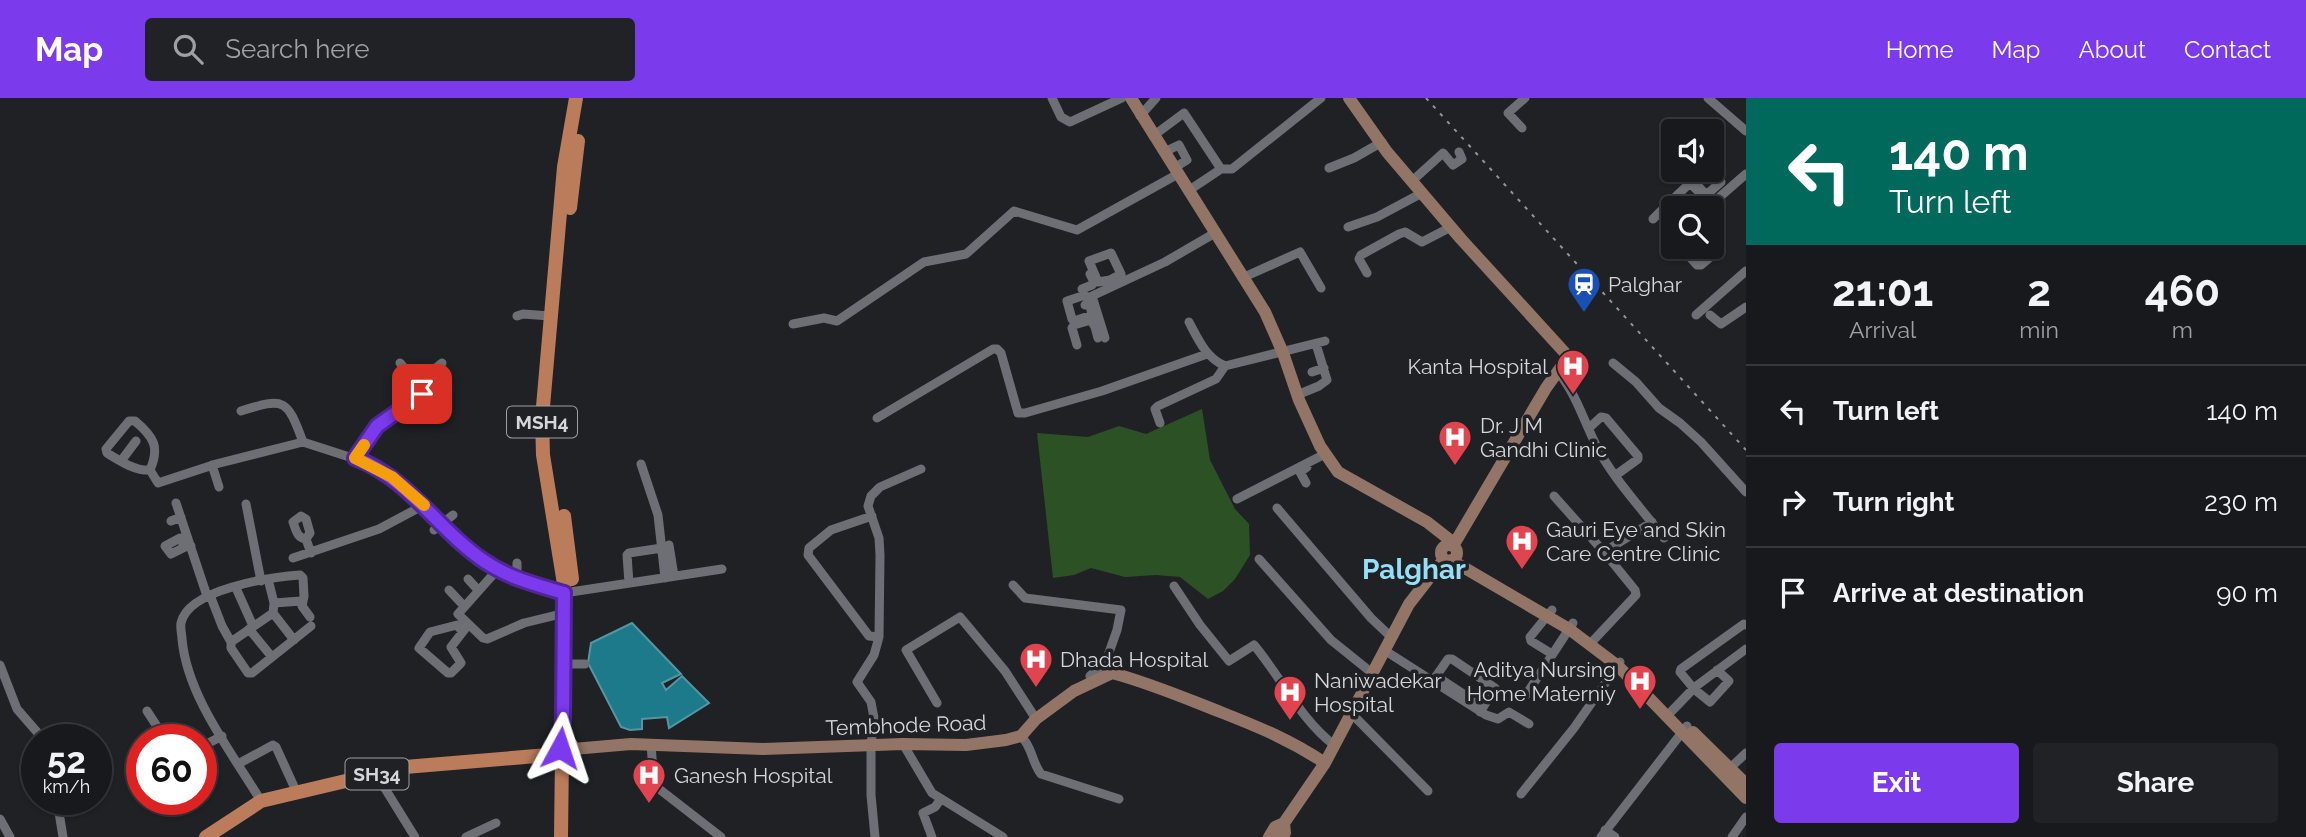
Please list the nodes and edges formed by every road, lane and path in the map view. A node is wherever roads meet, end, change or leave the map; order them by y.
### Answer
1 (576, 98) edge
2 (583, 98) edge
3 (1052, 98) edge
4 (1122, 98) edge
5 (1130, 98) edge
6 (1156, 98) edge
7 (1321, 98) edge
8 (1349, 98) edge
9 (1525, 98) edge
10 (1707, 98) edge
11 (1140, 116) junction
12 (1522, 128) dead end
13 (1746, 131) edge
14 (1153, 136) junction
15 (1382, 142) junction
16 (1460, 152) dead end
17 (1219, 167) junction
18 (1329, 168) dead end
19 (1176, 171) junction
20 (1746, 173) edge
21 (1196, 179) dead end
22 (1412, 181) junction
23 (1695, 182) edge
24 (1721, 182) edge
25 (1188, 191) junction
26 (1422, 192) junction
27 (1718, 192) junction
28 (1681, 196) edge
29 (1703, 196) edge
30 (1715, 196) edge
31 (1661, 214) edge
32 (564, 217) junction
33 (1653, 219) dead end
34 (1349, 227) dead end
35 (1451, 227) junction
36 (1215, 233) junction
37 (1692, 259) edge
38 (1708, 259) edge
39 (1086, 269) dead end
40 (1746, 271) edge
41 (1367, 273) dead end
42 (1242, 278) junction
43 (1321, 288) dead end
44 (1082, 289) junction
45 (556, 294) junction
46 (1072, 294) dead end
47 (1090, 302) junction
48 (1746, 307) edge
49 (1696, 315) dead end
50 (1710, 315) dead end
51 (517, 316) dead end
52 (550, 316) junction
53 (1189, 321) dead end
54 (793, 324) dead end
55 (1098, 326) junction
56 (1102, 338) dead end
57 (1077, 345) dead end
58 (1283, 353) junction
59 (1207, 354) junction
60 (400, 363) dead end
61 (442, 363) dead end
62 (1613, 363) dead end
63 (1225, 366) junction
64 (1324, 368) junction
65 (1312, 372) dead end
66 (1558, 372) junction
67 (417, 383) junction
68 (1297, 395) junction
69 (241, 411) dead end
70 (877, 418) dead end
71 (1160, 423) dead end
72 (1589, 428) junction
73 (136, 441) dead end
74 (303, 442) junction
75 (1326, 455) junction
76 (355, 458) junction
77 (121, 461) junction
78 (641, 464) dead end
79 (212, 465) junction
80 (921, 469) dead end
81 (150, 470) junction
82 (1616, 475) junction
83 (1306, 483) dead end
84 (219, 487) dead end
85 (1746, 492) edge
86 (1554, 496) dead end
87 (1237, 499) dead end
88 (176, 503) dead end
89 (246, 504) dead end
90 (424, 505) junction
91 (1277, 508) dead end
92 (453, 514) dead end
93 (872, 516) junction
94 (181, 517) junction
95 (171, 521) dead end
96 (1652, 522) junction
97 (438, 527) junction
98 (1664, 538) dead end
99 (306, 539) dead end
100 (665, 546) junction
101 (1604, 552) junction
102 (311, 553) junction
103 (1451, 555) junction
104 (293, 558) dead end
105 (1259, 559) dead end
106 (517, 563) dead end
107 (498, 569) junction
108 (722, 569) dead end
109 (670, 577) junction
110 (468, 579) dead end
111 (264, 580) junction
112 (517, 580) junction
113 (629, 583) junction
114 (1013, 585) dead end
115 (1174, 586) dead end
116 (236, 588) junction
117 (449, 590) dead end
118 (478, 590) junction
119 (568, 592) junction
120 (209, 595) junction
121 (301, 601) junction
122 (464, 606) junction
123 (273, 608) junction
124 (1550, 612) junction
125 (565, 613) junction
126 (1746, 625) edge
127 (1571, 626) junction
128 (251, 628) junction
129 (465, 628) junction
130 (879, 637) junction
131 (1391, 637) junction
132 (294, 640) junction
133 (231, 642) junction
134 (1593, 642) junction
135 (1384, 650) junction
136 (1745, 650) edge
137 (1552, 654) junction
138 (272, 657) junction
139 (1619, 664) junction
140 (0, 665) edge
141 (1717, 670) junction
142 (1372, 673) junction
143 (1434, 679) junction
144 (1092, 681) junction
145 (1694, 689) junction
146 (1526, 695) dead end
147 (937, 703) dead end
148 (1482, 710) junction
149 (147, 711) dead end
150 (1351, 713) junction
151 (1669, 714) junction
152 (1036, 719) junction
153 (30, 724) edge
154 (156, 724) edge
155 (1528, 724) dead end
156 (1685, 729) junction
157 (222, 736) junction
158 (1021, 736) junction
159 (217, 739) edge
160 (652, 744) junction
161 (903, 744) junction
162 (872, 745) junction
163 (1334, 745) junction
164 (566, 751) junction
165 (1746, 753) edge
166 (1325, 762) junction
167 (239, 764) junction
168 (1727, 771) junction
169 (376, 774) junction
170 (1746, 784) edge
171 (1428, 791) dead end
172 (297, 793) junction
173 (1521, 794) dead end
174 (1746, 798) edge
175 (941, 799) junction
176 (1119, 799) dead end
177 (261, 801) junction
178 (59, 815) edge
179 (1746, 817) edge
180 (0, 819) edge
181 (496, 823) dead end
182 (1281, 832) edge
183 (1603, 834) edge
184 (10, 837) edge
185 (63, 837) edge
186 (206, 837) edge
187 (415, 837) edge
188 (466, 837) edge
189 (561, 837) edge
190 (570, 837) edge
191 (721, 837) edge
192 (875, 837) edge
193 (932, 837) edge
194 (1003, 837) edge
195 (1615, 837) edge
196 (1732, 837) edge

1 - 32 main road, MSH4
2 - 32 main road, MSH4
3 - 4 street
5 - 11 street
6 - 11 street
7 - 17 street
8 - 15 street
9 - 12 street
10 - 13 street
11 - 14 street
14 - 17 street
14 - 19 street
15 - 18 street
15 - 22 street
16 - 22 street
17 - 21 street
17 - 25 street
19 - 25 street
19 - 54 street
20 - 27 street
22 - 26 street
23 - 27 street
24 - 27 street
25 - 36 street
26 - 34 street
26 - 35 street
27 - 30 street
28 - 29 street
31 - 33 street
32 - 45 main road, MSH4
35 - 41 street
35 - 66 street
36 - 42 street
36 - 47 street
37 - 38 street
39 - 44 street
40 - 49 street
42 - 43 street
42 - 58 street
44 - 46 street
44 - 47 street
45 - 52 main road, MSH4
45 - 119 main road, MSH4
47 - 55 street
48 - 50 street
51 - 52 street
52 - 119 main road, MSH4
53 - 59 street
55 - 56 street
55 - 57 street
58 - 63 street
58 - 64 street
58 - 68 street
59 - 63 street
59 - 70 street
60 - 67 street
61 - 67 street
62 - 85 street
63 - 71 street
64 - 65 street
64 - 68 street
66 - 72 street
66 - 103 street
67 - 76 street
68 - 75 street
69 - 74 street
72 - 82 street
72 - 82 street
73 - 77 street
74 - 76 street
74 - 79 street
75 - 83 street
75 - 87 street
75 - 103 street
76 - 90 street
77 - 81 street
77 - 81 street
78 - 100 street
79 - 81 street
79 - 84 street
80 - 93 street
82 - 96 street
86 - 101 street
88 - 94 street
89 - 111 street
90 - 97 street
90 - 102 street
91 - 131 street
92 - 97 street
93 - 130 street
93 - 130 street
94 - 95 street
94 - 120 street
96 - 98 street
96 - 101 street
97 - 107 street
99 - 102 street
100 - 109 street
100 - 113 street
101 - 134 street
102 - 104 street
103 - 124 street
103 - 131 street
105 - 142 street
106 - 112 street
107 - 112 street
107 - 118 street
108 - 109 street
109 - 113 street
110 - 118 street
111 - 116 street
111 - 121 street
111 - 123 street
112 - 119 street
113 - 119 street
114 - 144 street
115 - 163 street
116 - 120 street
116 - 128 street
117 - 122 street
118 - 122 street
119 - 125 main road, MSH4
119 - 164 main road, MSH4
120 - 133 street
120 - 157 street
121 - 123 street
121 - 132 street
122 - 129 street
123 - 128 street
123 - 132 street
124 - 127 street
124 - 137 street
125 - 129 street
125 - 164 main road, MSH4
126 - 145 street
127 - 134 street
127 - 137 street
128 - 133 street
128 - 138 street
129 - 129 street
130 - 162 street
131 - 135 street
132 - 138 street
133 - 138 street
134 - 139 street
135 - 142 street
135 - 143 street
136 - 141 street
137 - 146 street
139 - 151 street
139 - 173 street
140 - 153 street
141 - 145 street
141 - 145 street
142 - 150 street
143 - 148 street
143 - 148 street
144 - 152 street
144 - 166 street
145 - 151 street
147 - 152 street
148 - 155 street
149 - 154 street
150 - 163 street
150 - 171 street
151 - 156 street
152 - 158 street
156 - 168 street
156 - 183 street
157 - 159 street
157 - 167 street
158 - 161 street, Tembhode Road
158 - 176 street
160 - 162 street, Tembhode Road
160 - 164 street, Tembhode Road
160 - 191 street
161 - 162 street, Tembhode Road
161 - 175 street
162 - 192 street
163 - 166 street
164 - 169 main road, SH34
164 - 189 main road, MSH4
164 - 190 main road, MSH4
165 - 168 street
166 - 182 street
167 - 172 street
167 - 177 street
168 - 170 street
168 - 174 street
169 - 172 main road, SH34
169 - 187 street
172 - 177 main road, SH34
175 - 193 street
175 - 194 street
177 - 186 main road, SH34
178 - 185 street
179 - 196 street
180 - 184 street
181 - 188 street
183 - 195 street

